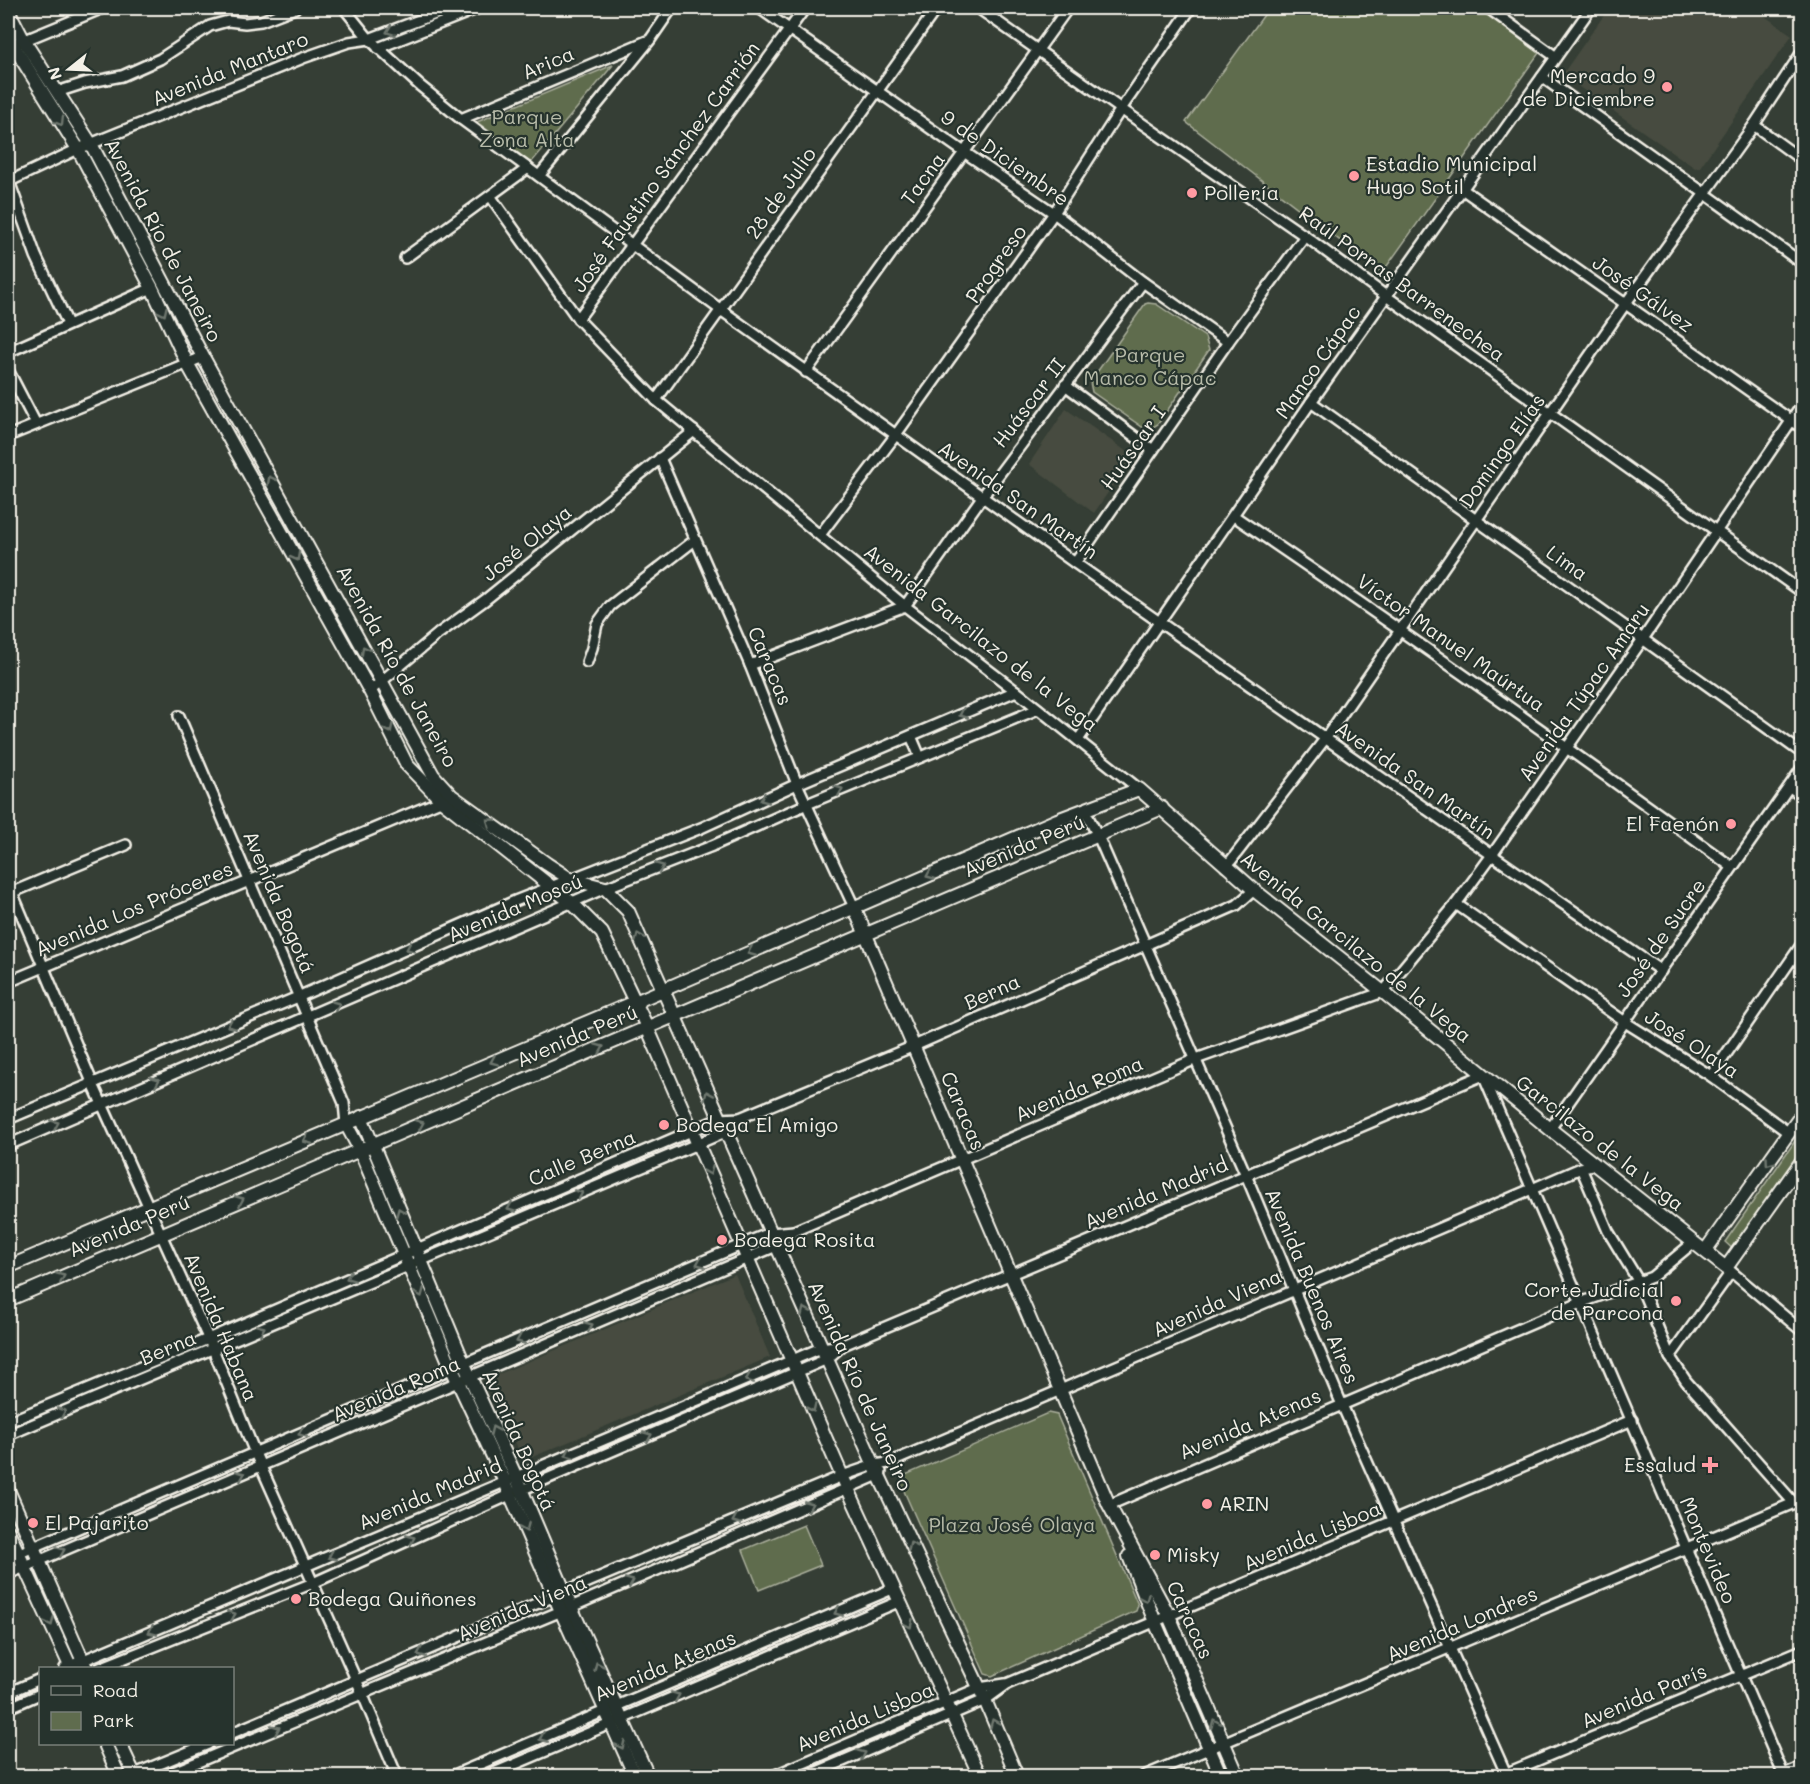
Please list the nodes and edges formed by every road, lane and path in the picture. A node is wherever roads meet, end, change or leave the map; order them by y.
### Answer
1 (103, 8) edge
2 (295, 8) edge
3 (344, 8) edge
4 (451, 8) edge
5 (479, 8) edge
6 (672, 8) edge
7 (759, 8) edge
8 (805, 8) edge
9 (937, 8) edge
10 (978, 8) edge
11 (1068, 8) edge
12 (1191, 8) edge
13 (1488, 8) edge
14 (1591, 8) edge
15 (8, 10) edge
16 (790, 28) junction
17 (369, 39) junction
18 (650, 40) junction
19 (13, 42) edge
20 (378, 48) junction
21 (1038, 51) junction
22 (1803, 52) edge
23 (1556, 57) junction
24 (1542, 77) junction
25 (876, 90) junction
26 (57, 92) junction
27 (1121, 109) junction
28 (461, 119) junction
29 (1754, 125) junction
30 (91, 144) junction
31 (78, 149) junction
32 (964, 152) junction
33 (1803, 160) edge
34 (528, 168) junction
35 (539, 177) junction
36 (8, 182) edge
37 (1462, 189) junction
38 (1704, 194) junction
39 (491, 197) junction
40 (1054, 213) junction
41 (1305, 236) junction
42 (632, 244) junction
43 (405, 258) dead end
44 (1803, 263) edge
45 (1143, 282) junction
46 (152, 288) junction
47 (1386, 296) junction
48 (1626, 303) junction
49 (721, 310) junction
50 (578, 319) junction
51 (68, 324) junction
52 (1228, 342) junction
53 (8, 352) edge
54 (203, 357) junction
55 (187, 363) junction
56 (8, 370) edge
57 (806, 372) junction
58 (1065, 385) junction
59 (656, 400) junction
60 (1311, 402) junction
61 (1803, 405) edge
62 (1551, 413) junction
63 (1791, 420) junction
64 (36, 424) junction
65 (1803, 428) edge
66 (694, 431) junction
67 (8, 436) edge
68 (895, 436) junction
69 (1153, 450) junction
70 (660, 458) junction
71 (982, 497) junction
72 (290, 515) junction
73 (1234, 516) junction
74 (1475, 520) junction
75 (277, 523) junction
76 (1717, 530) junction
77 (820, 535) junction
78 (694, 540) junction
79 (1075, 563) junction
80 (1803, 592) edge
81 (905, 606) junction
82 (1160, 621) junction
83 (1401, 630) junction
84 (1643, 639) junction
85 (587, 662) dead end
86 (750, 666) junction
87 (382, 682) junction
88 (370, 691) junction
89 (1016, 691) junction
90 (1038, 709) junction
91 (179, 716) dead end
92 (911, 736) junction
93 (1325, 739) junction
94 (1078, 740) junction
95 (1568, 748) junction
96 (1803, 753) edge
97 (920, 757) junction
98 (1803, 768) edge
99 (797, 784) junction
100 (1790, 787) junction
101 (1139, 789) junction
102 (1803, 796) edge
103 (447, 798) junction
104 (807, 804) junction
105 (1162, 808) junction
106 (1084, 809) junction
107 (701, 828) junction
108 (1098, 836) junction
109 (126, 845) dead end
110 (712, 846) junction
111 (1492, 855) junction
112 (1226, 867) junction
113 (1732, 867) junction
114 (570, 879) junction
115 (250, 881) junction
116 (551, 886) junction
117 (605, 888) junction
118 (1254, 890) junction
119 (10, 893) edge
120 (572, 903) junction
121 (1456, 904) junction
122 (854, 908) junction
123 (867, 935) junction
124 (1803, 944) edge
125 (1146, 945) junction
126 (42, 967) junction
127 (1661, 971) junction
128 (8, 982) edge
129 (662, 991) junction
130 (1383, 992) junction
131 (298, 997) junction
132 (635, 1002) junction
133 (674, 1016) junction
134 (307, 1017) junction
135 (1624, 1022) junction
136 (647, 1028) junction
137 (914, 1046) junction
138 (1196, 1059) junction
139 (1483, 1075) junction
140 (1711, 1077) junction
141 (92, 1082) junction
142 (102, 1103) junction
143 (344, 1103) junction
144 (1803, 1114) edge
145 (361, 1117) junction
146 (740, 1118) junction
147 (8, 1119) edge
148 (719, 1119) junction
149 (346, 1124) junction
150 (1550, 1129) junction
151 (692, 1130) junction
152 (724, 1132) junction
153 (1789, 1133) junction
154 (373, 1144) junction
155 (698, 1144) junction
156 (8, 1145) edge
157 (360, 1150) junction
158 (962, 1159) junction
159 (1803, 1161) edge
160 (1595, 1164) junction
161 (1581, 1168) junction
162 (1246, 1175) junction
163 (1532, 1189) junction
164 (149, 1208) junction
165 (794, 1231) junction
166 (161, 1233) junction
167 (770, 1233) junction
168 (1694, 1242) junction
169 (741, 1245) junction
170 (776, 1246) junction
171 (1705, 1251) junction
172 (412, 1257) junction
173 (746, 1259) junction
174 (8, 1268) edge
175 (1728, 1270) junction
176 (1011, 1275) junction
177 (1639, 1282) junction
178 (1295, 1289) junction
179 (8, 1300) edge
180 (1580, 1303) junction
181 (1803, 1331) edge
182 (208, 1339) junction
183 (213, 1349) junction
184 (824, 1354) junction
185 (1670, 1357) junction
186 (458, 1366) junction
187 (793, 1367) junction
188 (464, 1379) junction
189 (1060, 1391) junction
190 (1342, 1405) junction
191 (1632, 1420) junction
192 (8, 1422) edge
193 (8, 1434) edge
194 (255, 1454) junction
195 (261, 1466) junction
196 (876, 1470) junction
197 (842, 1476) junction
198 (510, 1479) junction
199 (848, 1488) junction
200 (8, 1490) edge
201 (516, 1492) junction
202 (1798, 1503) edge
203 (1108, 1504) junction
204 (1394, 1521) junction
205 (8, 1531) edge
206 (32, 1548) junction
207 (1688, 1548) junction
208 (12, 1556) edge
209 (38, 1561) junction
210 (24, 1567) junction
211 (306, 1567) junction
212 (8, 1574) edge
213 (313, 1583) junction
214 (892, 1589) junction
215 (559, 1594) junction
216 (898, 1602) junction
217 (566, 1609) junction
218 (1169, 1616) junction
219 (1155, 1622) junction
220 (1451, 1648) junction
221 (1803, 1650) edge
222 (75, 1667) edge
223 (103, 1667) edge
224 (1741, 1674) junction
225 (39, 1679) edge
226 (356, 1681) junction
227 (1007, 1684) junction
228 (979, 1688) junction
229 (8, 1693) edge
230 (362, 1693) junction
231 (39, 1694) edge
232 (985, 1700) junction
233 (946, 1702) junction
234 (8, 1708) edge
235 (611, 1708) junction
236 (952, 1715) junction
237 (617, 1721) junction
238 (234, 1732) edge
239 (1224, 1743) junction
240 (106, 1745) edge
241 (121, 1745) edge
242 (203, 1745) edge
243 (1209, 1749) junction
244 (1803, 1768) edge
245 (120, 1776) edge
246 (133, 1776) edge
247 (164, 1776) edge
248 (397, 1776) edge
249 (452, 1776) edge
250 (487, 1776) edge
251 (635, 1776) edge
252 (648, 1776) edge
253 (773, 1776) edge
254 (808, 1776) edge
255 (980, 1776) edge
256 (1017, 1776) edge
257 (1144, 1776) edge
258 (1221, 1776) edge
259 (1238, 1776) edge
260 (1504, 1776) edge
261 (1784, 1776) edge

1 - 19 street
2 - 26 street
3 - 17 street, Avenida San Martín
4 -> 17 street, Avenida Mantaro
5 - 20 street
6 - 18 street
7 - 16 street, 9 de Diciembre
8 - 16 street, José Faustino Sánchez Carrión
9 - 25 street, 28 de Julio
10 - 21 street, Raúl Porras Barrenechea
11 - 21 street, Tacna
12 - 27 street, Progreso
13 - 23 street
14 - 23 street, Manco Cápac
15 - 19 street, Avenida Río de Janeiro
16 - 25 street, 9 de Diciembre
16 - 42 street, José Faustino Sánchez Carrión
17 - 20 street, Avenida San Martín
17 - 30 street, Avenida Mantaro
18 - 28 street, Arica
18 - 35 street
19 - 26 street, Avenida Río de Janeiro
19 -> 31 street, Avenida Río de Janeiro
20 - 28 street, Avenida San Martín
21 - 27 street, Raúl Porras Barrenechea
21 - 32 street, Tacna
22 - 29 street, Domingo Elías
23 - 24 street, Manco Cápac
24 - 37 street, Manco Cápac
24 - 38 street
25 - 32 street, 9 de Diciembre
25 - 49 street, 28 de Julio
26 - 30 street, Avenida Río de Janeiro
27 - 40 street, Progreso
27 - 41 street, Raúl Porras Barrenechea
28 - 34 street, Avenida San Martín
29 - 33 street
29 - 38 street, Domingo Elías
30 - 31 street, Avenida Mantaro
30 - 54 street, Avenida Río de Janeiro
31 - 36 street, Avenida Mantaro
31 - 46 street, Avenida Río de Janeiro
32 - 40 street, 9 de Diciembre
32 - 57 street, Tacna
34 - 35 street, Avenida San Martín
34 - 39 street
35 - 42 street, Avenida San Martín
36 - 51 street
37 - 47 street, Manco Cápac
37 - 48 street, José Gálvez
38 - 44 street
38 - 48 street, Domingo Elías
39 - 43 street
39 - 50 street, Avenida Garcilazo de la Vega
40 - 45 street, 9 de Diciembre
40 - 68 street, Progreso
41 - 47 street, Raúl Porras Barrenechea
41 - 52 street, Huáscar I
42 - 49 street, Avenida San Martín
42 - 50 street, José Faustino Sánchez Carrión
45 - 52 street, 9 de Diciembre
45 - 58 street, Huáscar II
46 - 51 street
46 -> 55 street, Avenida Río de Janeiro
47 - 60 street, Manco Cápac
47 - 62 street, Raúl Porras Barrenechea
48 - 62 street, Domingo Elías
48 - 63 street, José Gálvez
49 - 57 street, Avenida San Martín
49 - 59 street, 28 de Julio
50 - 59 street, Avenida Garcilazo de la Vega
51 - 53 street
52 - 69 street, Huáscar I
54 - 55 street
72 -> 54 street, Avenida Río de Janeiro
55 - 64 street
55 - 75 street, Avenida Río de Janeiro
56 - 64 street
57 - 68 street, Avenida San Martín
58 - 69 street
58 - 71 street, Huáscar II
59 - 66 street, Avenida Garcilazo de la Vega
60 - 73 street, Manco Cápac
60 - 74 street, Lima
61 - 63 street, Avenida Túpac Amaru
62 - 74 street, Domingo Elías
62 - 76 street, Raúl Porras Barrenechea
63 - 65 street, José Gálvez
63 - 76 street, Avenida Túpac Amaru
64 - 67 street
66 - 70 street, José Olaya
66 - 77 street, Avenida Garcilazo de la Vega
68 - 71 street, Avenida San Martín
68 - 77 street, Progreso
69 - 79 street, Huáscar I
70 - 78 street, Caracas
70 - 87 street, José Olaya
71 - 79 street, Avenida San Martín
71 - 81 street, Huáscar II
72 - 75 street
87 -> 72 street, Avenida Río de Janeiro
73 - 82 street, Manco Cápac
73 - 83 street, Víctor Manuel Maúrtua
74 - 83 street, Domingo Elías
74 - 84 street, Lima
75 -> 88 street, Avenida Río de Janeiro
76 - 80 street, Raúl Porras Barrenechea
76 - 84 street, Avenida Túpac Amaru
77 - 81 street, Avenida Garcilazo de la Vega
78 - 85 street
78 - 86 street, Caracas
79 - 82 street, Avenida San Martín
81 - 86 street
81 - 89 street, Avenida Garcilazo de la Vega
82 - 93 street, Avenida San Martín
82 - 94 street, Manco Cápac
83 - 93 street, Domingo Elías
83 - 95 street, Víctor Manuel Maúrtua
84 - 95 street, Avenida Túpac Amaru
84 - 96 street, Lima
86 - 99 street, Caracas
87 - 88 street, José Olaya
87 - 103 street, Avenida Río de Janeiro
88 -> 103 street, Avenida Río de Janeiro
89 - 90 street, Avenida Garcilazo de la Vega
89 -> 92 street, Avenida Moscú
90 - 94 street, Avenida Garcilazo de la Vega
90 - 97 street, Avenida Moscú
91 - 115 street, Avenida Bogotá
92 - 97 street
92 - 99 street, Avenida Moscú
93 - 111 street, Avenida San Martín
93 - 112 street, Domingo Elías
94 - 101 street, Avenida Garcilazo de la Vega
95 - 111 street, Avenida Túpac Amaru
95 - 113 street, Víctor Manuel Maúrtua
104 -> 97 street, Avenida Moscú
98 - 100 street, José de Sucre
99 - 104 street, Caracas
99 -> 107 street, Avenida Moscú
100 - 102 street
100 - 113 street, José de Sucre
101 - 105 street, Avenida Garcilazo de la Vega
101 - 106 street, Avenida Perú
114 -> 103 street, Avenida Río de Janeiro
103 - 115 street, Avenida Los Próceres
103 - 116 street, Avenida Río de Janeiro
104 - 110 street, Avenida Moscú
104 - 122 street, Caracas
105 - 108 street, Avenida Perú
105 - 112 street, Avenida Garcilazo de la Vega
106 - 108 street, Avenida Buenos Aires
106 -> 122 street, Avenida Perú
107 - 110 street
107 - 114 street, Avenida Moscú
108 - 123 street, Avenida Perú
108 - 125 street, Avenida Buenos Aires
109 - 119 street
117 -> 110 street, Avenida Moscú
111 - 121 street, Avenida Túpac Amaru
111 - 127 street, Avenida San Martín
112 - 118 street, Avenida Garcilazo de la Vega
113 - 127 street, José de Sucre
114 - 116 street, Avenida Moscú
114 - 117 street, Avenida Río de Janeiro
115 - 126 street, Avenida Los Próceres
115 - 131 street, Avenida Bogotá
116 - 120 street, Avenida Río de Janeiro
116 -> 131 street, Avenida Moscú
117 - 120 street, Avenida Moscú
129 -> 117 street, Avenida Río de Janeiro
118 - 125 street, Berna
118 - 130 street, Avenida Garcilazo de la Vega
119 - 126 street, Avenida Habana
120 - 132 street, Avenida Río de Janeiro
134 -> 120 street, Avenida Moscú
121 - 130 street, Avenida Túpac Amaru
121 - 135 street, José Olaya
122 - 123 street, Caracas
122 -> 129 street, Avenida Perú
123 - 133 street, Avenida Perú
123 - 137 street, Caracas
124 - 140 street
125 - 137 street, Berna
125 - 138 street, Avenida Buenos Aires
126 - 128 street, Avenida Los Próceres
126 - 141 street, Avenida Habana
127 - 135 street, José de Sucre
129 - 132 street, Avenida Perú
129 - 133 street, Avenida Río de Janeiro
130 - 138 street, Avenida Roma
130 - 139 street, Avenida Garcilazo de la Vega
131 - 134 street, Avenida Bogotá
131 -> 141 street, Avenida Moscú
132 - 136 street, Avenida Río de Janeiro
132 -> 145 street, Avenida Perú
133 - 136 street, Avenida Perú
148 -> 133 street, Avenida Río de Janeiro
142 -> 134 street, Avenida Moscú
134 - 143 street, Avenida Bogotá
135 - 140 street, José Olaya
135 - 150 street, José de Sucre
136 - 151 street, Avenida Río de Janeiro
154 -> 136 street, Avenida Perú
137 - 146 street, Berna
137 - 158 street, Caracas
138 - 158 street, Avenida Roma
138 - 162 street, Avenida Buenos Aires
139 - 150 street, Garcilazo de la Vega
139 - 162 street, Avenida Madrid
139 - 163 street, Montevideo
140 - 153 street, José Olaya
141 - 142 street, Avenida Habana
141 - 147 street, Avenida Moscú
156 -> 142 street, Avenida Moscú
142 - 164 street, Avenida Habana
143 - 145 street
143 - 149 street
144 - 153 street
145 - 149 street, Avenida Perú
145 - 154 street, Avenida Bogotá
146 - 148 street, Calle Berna
146 - 152 street, Calle Berna
148 - 151 street, Calle Berna
148 - 152 street, Avenida Río de Janeiro
149 - 157 street, Avenida Bogotá
149 -> 164 street, Avenida Perú
150 - 160 street, Garcilazo de la Vega
151 - 155 street, Avenida Río de Janeiro
151 -> 172 street, Calle Berna
152 - 155 street, Calle Berna
152 - 167 street, Avenida Río de Janeiro
153 -> 171 street
154 - 157 street, Avenida Perú
172 -> 154 street, Avenida Bogotá
155 -> 169 street, Avenida Río de Janeiro
172 -> 155 street, Calle Berna
166 -> 157 street, Avenida Perú
157 - 172 street, Avenida Bogotá
158 - 165 street, Avenida Roma
158 - 176 street, Caracas
159 - 175 street
160 - 161 street, Avenida Viena
160 - 168 street, Garcilazo de la Vega
161 - 163 street, Avenida Viena
161 - 177 street
162 - 176 street, Avenida Madrid
162 - 178 street, Avenida Buenos Aires
163 - 178 street, Avenida Viena
163 - 180 street, Montevideo
164 - 166 street, Avenida Habana
164 - 174 street, Avenida Perú
165 - 167 street, Avenida Roma
165 - 170 street, Avenida Roma
179 -> 166 street, Avenida Perú
166 - 182 street, Avenida Habana
167 - 169 street, Avenida Roma
167 - 170 street, Avenida Río de Janeiro
168 - 171 street
168 - 177 street, Avenida Atenas
169 - 173 street, Avenida Río de Janeiro
169 -> 186 street, Avenida Roma
170 - 173 street, Avenida Roma
184 -> 170 street, Avenida Río de Janeiro
171 - 175 street
172 -> 182 street, Berna
183 -> 172 street, Berna
172 - 186 street, Avenida Bogotá
173 - 187 street, Avenida Río de Janeiro
188 -> 173 street, Avenida Roma
175 - 181 street
175 - 185 street
176 - 184 street, Avenida Madrid
176 - 189 street, Caracas
177 - 180 street, Avenida Atenas
177 - 185 street
178 - 189 street, Avenida Viena
178 - 190 street, Avenida Buenos Aires
180 - 190 street, Avenida Atenas
180 - 191 street, Montevideo
182 - 183 street, Avenida Habana
182 - 192 street, Berna
193 -> 183 street, Berna
183 - 194 street, Avenida Habana
184 - 187 street, Avenida Madrid
184 - 196 street, Avenida Río de Janeiro
185 - 202 street
186 - 188 street, Avenida Bogotá
186 -> 194 street, Avenida Roma
187 -> 197 street, Avenida Río de Janeiro
187 -> 198 street, Avenida Madrid
201 -> 187 street, Avenida Madrid
188 - 195 street, Avenida Roma
188 - 198 street, Avenida Bogotá
189 - 196 street, Avenida Viena
189 - 203 street, Caracas
190 - 203 street, Avenida Atenas
190 - 204 street, Avenida Buenos Aires
191 - 204 street, Avenida Lisboa
191 - 207 street, Montevideo
194 - 195 street, Avenida Habana
194 - 206 street, Avenida Roma
209 -> 195 street, Avenida Roma
195 - 211 street, Avenida Habana
196 - 197 street, Avenida Viena
196 - 199 street, Avenida Viena
228 -> 196 street, Avenida Río de Janeiro
197 - 199 street, Avenida Río de Janeiro
197 -> 215 street, Avenida Viena
198 - 201 street, Avenida Bogotá
198 -> 211 street, Avenida Madrid
199 - 214 street, Avenida Río de Janeiro
217 -> 199 street, Avenida Viena
200 - 206 street
213 -> 201 street, Avenida Madrid
201 - 215 street, Avenida Bogotá
202 - 207 street, Avenida Londres
203 - 218 street, Caracas
203 -> 219 street
204 - 218 street, Avenida Lisboa
204 - 220 street, Avenida Buenos Aires
205 - 208 street
206 - 208 street, Avenida Roma
206 - 209 street
207 - 220 street, Avenida Londres
207 - 224 street, Montevideo
208 - 210 street
209 - 210 street, Avenida Roma
209 - 222 street
210 - 212 street, Avenida Roma
210 -> 222 street
211 - 213 street, Avenida Habana
211 -> 222 street, Avenida Madrid
223 -> 213 street, Avenida Madrid
213 - 226 street, Avenida Habana
214 - 216 street, Avenida Río de Janeiro
214 -> 235 street, Avenida Atenas
215 - 217 street, Avenida Bogotá
215 -> 226 street, Avenida Viena
216 -> 233 street, Avenida Río de Janeiro
237 -> 216 street, Avenida Atenas
217 - 230 street, Avenida Viena
217 - 235 street, Avenida Bogotá
218 - 219 street, Avenida Lisboa
239 -> 218 street, Caracas
219 - 227 street, Avenida Lisboa
219 - 243 street
220 - 239 street, Avenida Londres
220 - 260 street, Avenida Buenos Aires
221 - 224 street, Avenida París
224 - 260 street, Avenida París
224 - 261 street, Montevideo
225 - 229 street
226 - 230 street, Avenida Habana
226 - 238 street, Avenida Viena
227 - 228 street, Avenida Lisboa
227 - 232 street, Avenida Lisboa
228 - 232 street, Avenida Río de Janeiro
228 - 233 street, Avenida Lisboa
247 -> 230 street, Avenida Viena
230 - 248 street, Avenida Habana
231 - 234 street
232 - 236 street, Avenida Lisboa
256 -> 232 street, Avenida Río de Janeiro
233 - 236 street, Avenida Río de Janeiro
233 - 253 street, Avenida Lisboa
235 - 237 street, Avenida Bogotá
235 -> 249 street, Avenida Atenas
254 -> 236 street, Avenida Lisboa
236 - 255 street, Avenida Río de Janeiro
237 - 250 street, Avenida Atenas
237 -> 251 street, Avenida Bogotá
237 - 252 street, Avenida Bogotá
239 - 243 street, Avenida Londres
239 - 259 street, Caracas
240 - 245 street
241 - 246 street
242 - 246 street
243 - 257 street, Avenida Londres
243 - 258 street
244 - 261 street

